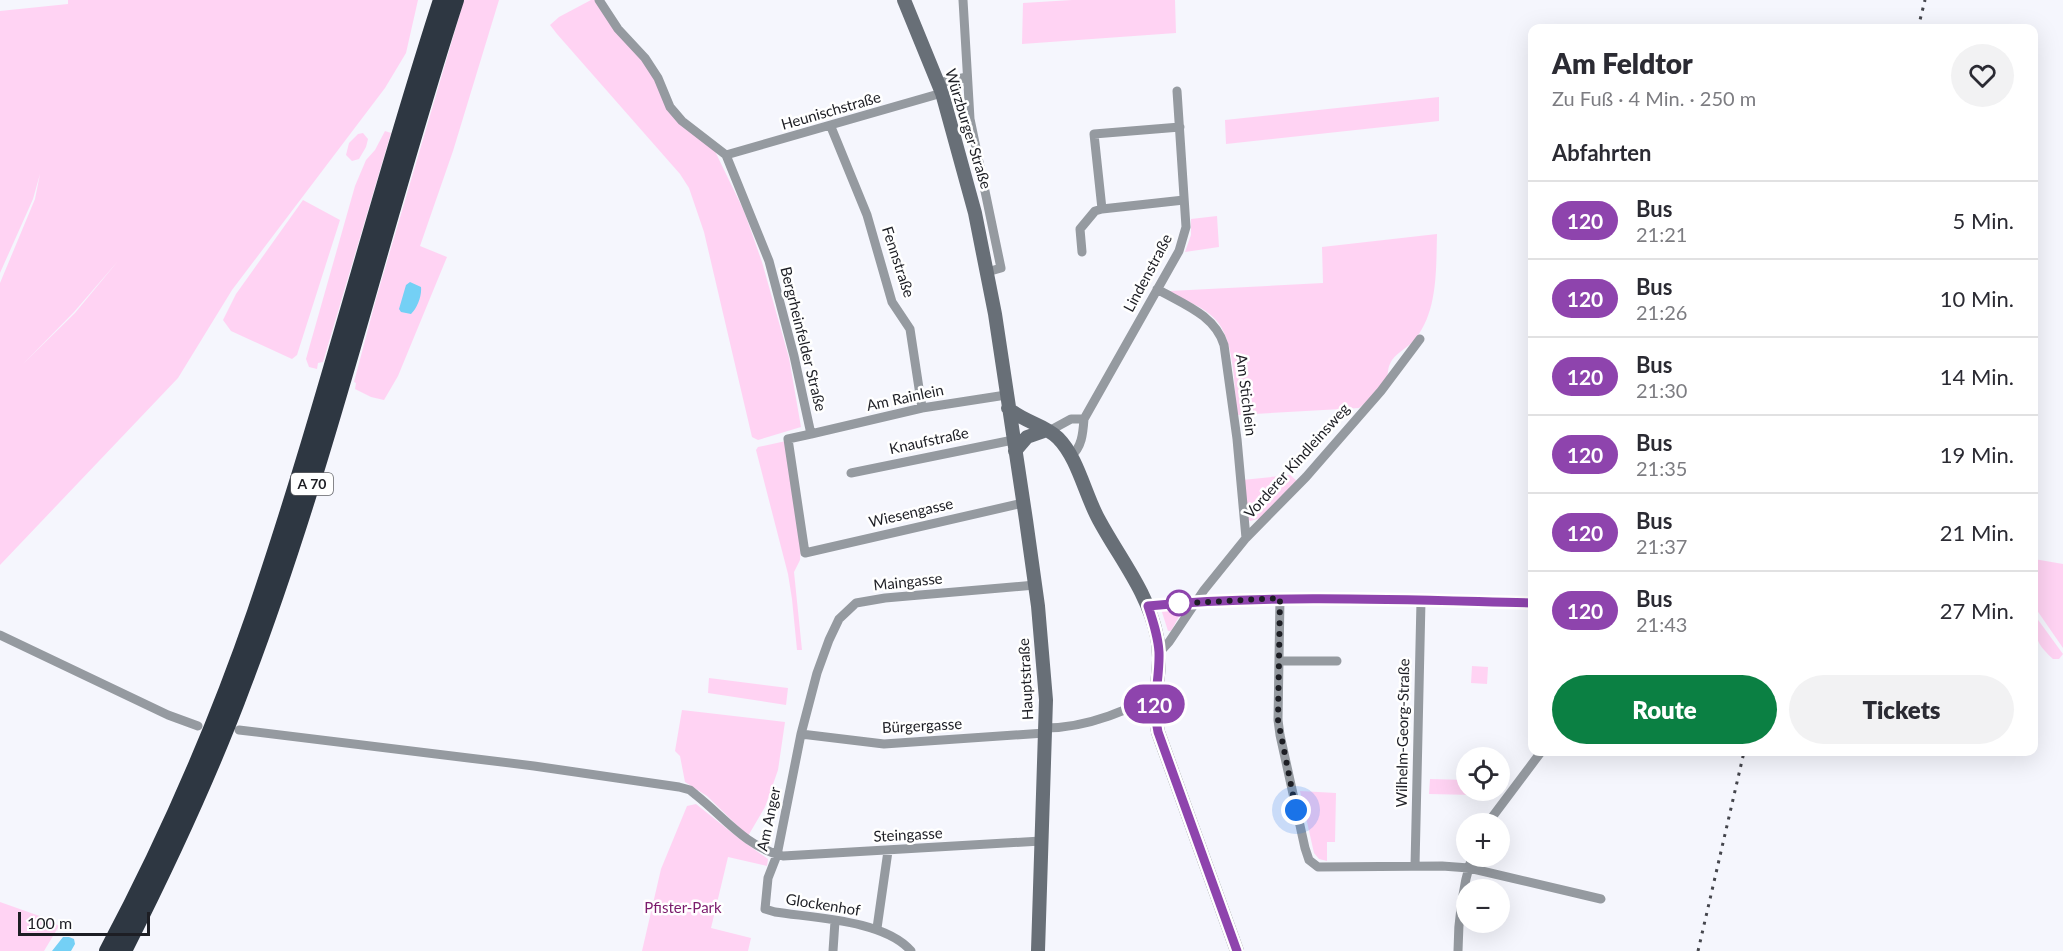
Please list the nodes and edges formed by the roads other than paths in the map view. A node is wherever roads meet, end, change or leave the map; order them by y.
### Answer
1 (441, 0) edge
2 (456, 0) edge
3 (598, 0) edge
4 (904, 0) edge
5 (963, 0) edge
6 (967, 77) junction
7 (940, 88) junction
8 (1177, 91) dead end
9 (831, 127) junction
10 (1180, 127) junction
11 (726, 155) junction
12 (1184, 200) junction
13 (1102, 209) junction
14 (1082, 252) dead end
15 (987, 272) junction
16 (1157, 289) junction
17 (1420, 339) dead end
18 (1007, 401) junction
19 (922, 408) junction
20 (1084, 419) junction
21 (1048, 430) junction
22 (811, 434) junction
23 (1014, 446) junction
24 (1070, 457) junction
25 (851, 472) dead end
26 (1023, 503) junction
27 (1246, 538) junction
28 (805, 553) joint
29 (1035, 585) junction
30 (1280, 598) junction
31 (1421, 601) junction
32 (1195, 602) junction
33 (1528, 603) edge
34 (1148, 606) junction
35 (0, 635) edge
36 (1159, 653) junction
37 (1280, 661) junction
38 (1337, 661) dead end
39 (1154, 702) junction
40 (198, 726) dead end
41 (239, 730) dead end
42 (1045, 730) junction
43 (801, 734) junction
44 (1538, 756) edge
45 (1495, 813) edge
46 (1041, 841) junction
47 (888, 851) junction
48 (777, 855) junction
49 (1415, 866) junction
50 (1469, 868) junction
51 (1601, 899) dead end
52 (765, 909) joint
53 (835, 921) junction
54 (877, 928) junction
55 (107, 951) edge
56 (124, 951) edge
57 (833, 951) edge
58 (911, 951) edge
59 (1038, 951) edge
60 (1237, 951) edge
61 (1458, 951) edge

1 - 55 highway, A 70
2 - 56 highway, A 70
3 - 11 street
4 - 7 main road, Würzburger Straße
5 - 6 street
6 - 7 street, Heunischstraße
6 - 15 street, Würzburger Straße
7 - 9 street, Heunischstraße
7 - 15 main road, Würzburger Straße
8 - 10 street, Lindenstraße
9 - 11 street, Heunischstraße
9 - 19 street, Fennstraße
10 - 12 street, Lindenstraße
10 - 13 street
11 - 22 street, Bergrheinfelder Straße
12 - 13 street
12 - 16 street, Lindenstraße
13 - 14 street
15 - 18 main road, Würzburger Straße
16 - 20 street, Lindenstraße
16 - 27 street, Am Stichlein
17 - 27 street, Vorderer Kindleinsweg
18 - 19 street, Am Rainlein
18 - 21 main road
18 - 23 main road, Hauptstraße
19 - 22 street, Am Rainlein
20 - 21 street
20 - 24 street, Lindenstraße
21 - 23 main road
21 - 24 main road
22 - 28 street, Bergrheinfelder Straße
23 - 25 street, Knaufstraße
23 - 26 main road, Hauptstraße
24 - 34 main road
26 - 28 street, Wiesengasse
26 - 29 main road, Hauptstraße
27 - 32 street, Vorderer Kindleinsweg
29 - 42 main road, Hauptstraße
29 - 43 street, Maingasse
30 - 31 street
30 - 32 street
30 - 37 street
31 - 33 street
31 - 49 street, Wilhelm-Georg-Straße
32 - 34 street
32 - 36 street, Vorderer Kindleinsweg
34 - 36 main road
35 - 40 street
36 - 39 main road
37 - 38 street
37 - 49 street
39 - 42 street, Bürgergasse
39 - 60 main road
41 - 48 street
42 - 43 street, Bürgergasse
42 - 46 main road, Hauptstraße
43 - 48 street, Am Anger
44 - 45 street
46 - 47 street, Steingasse
46 - 59 main road, Hauptstraße
47 - 48 street, Steingasse
47 - 54 street, Glockenhof
48 - 52 street, Am Anger
49 - 50 street
50 - 51 street
50 - 61 street
52 - 53 street, Glockenhof
53 - 54 street, Glockenhof
53 - 57 street
54 - 58 street, Glockenhof

